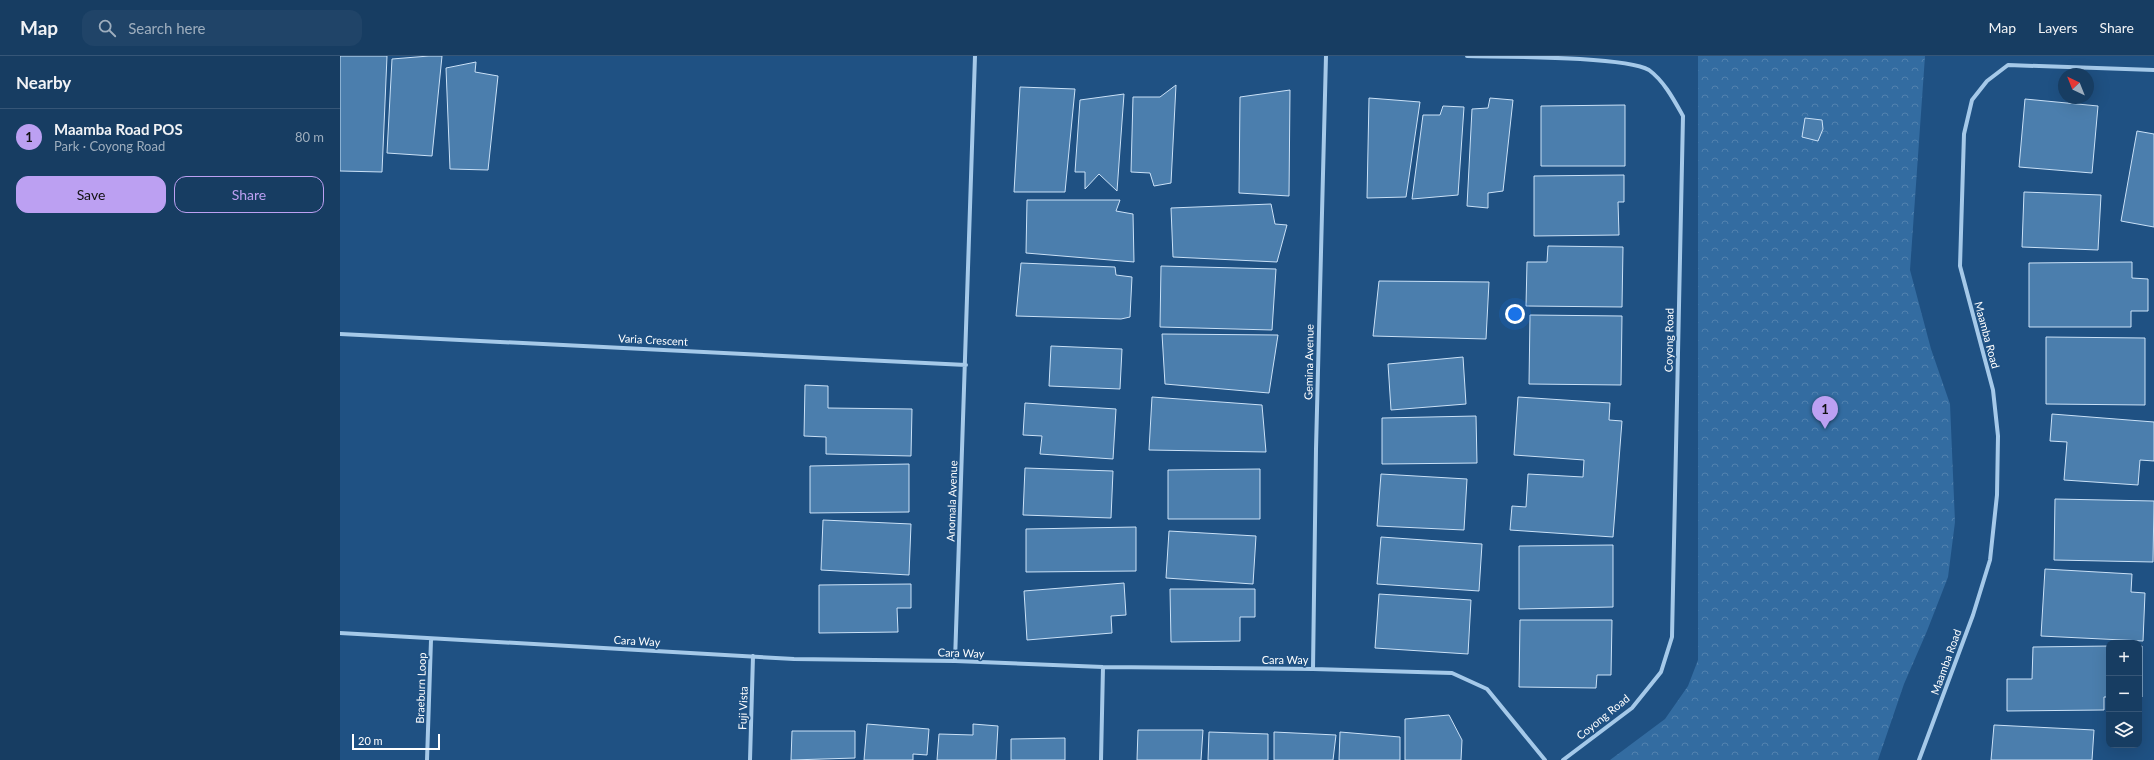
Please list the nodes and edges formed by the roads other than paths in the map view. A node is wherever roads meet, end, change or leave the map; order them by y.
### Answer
1 (975, 56) edge
2 (1326, 56) edge
3 (1467, 56) edge
4 (2154, 70) edge
5 (340, 334) edge
6 (966, 365) junction
7 (340, 633) edge
8 (431, 640) junction
9 (753, 656) junction
10 (955, 661) junction
11 (1103, 667) junction
12 (1313, 669) junction
13 (428, 760) edge
14 (750, 760) edge
15 (1101, 760) edge
16 (1545, 760) edge
17 (1563, 760) edge
18 (1919, 760) edge

1 - 6 street, Anomala Avenue
2 - 12 street, Gemina Avenue
3 - 17 street, Coyong Road
4 - 18 street, Maamba Road
5 - 6 street, Varia Crescent
6 - 10 street, Anomala Avenue
7 - 8 street, Cara Way
8 - 9 street, Cara Way
8 - 13 street, Braeburn Loop
9 - 10 street, Cara Way
9 - 14 street, Fuji Vista
10 - 11 street, Cara Way
11 - 12 street, Cara Way
11 - 15 street
12 - 16 street, Cara Way

